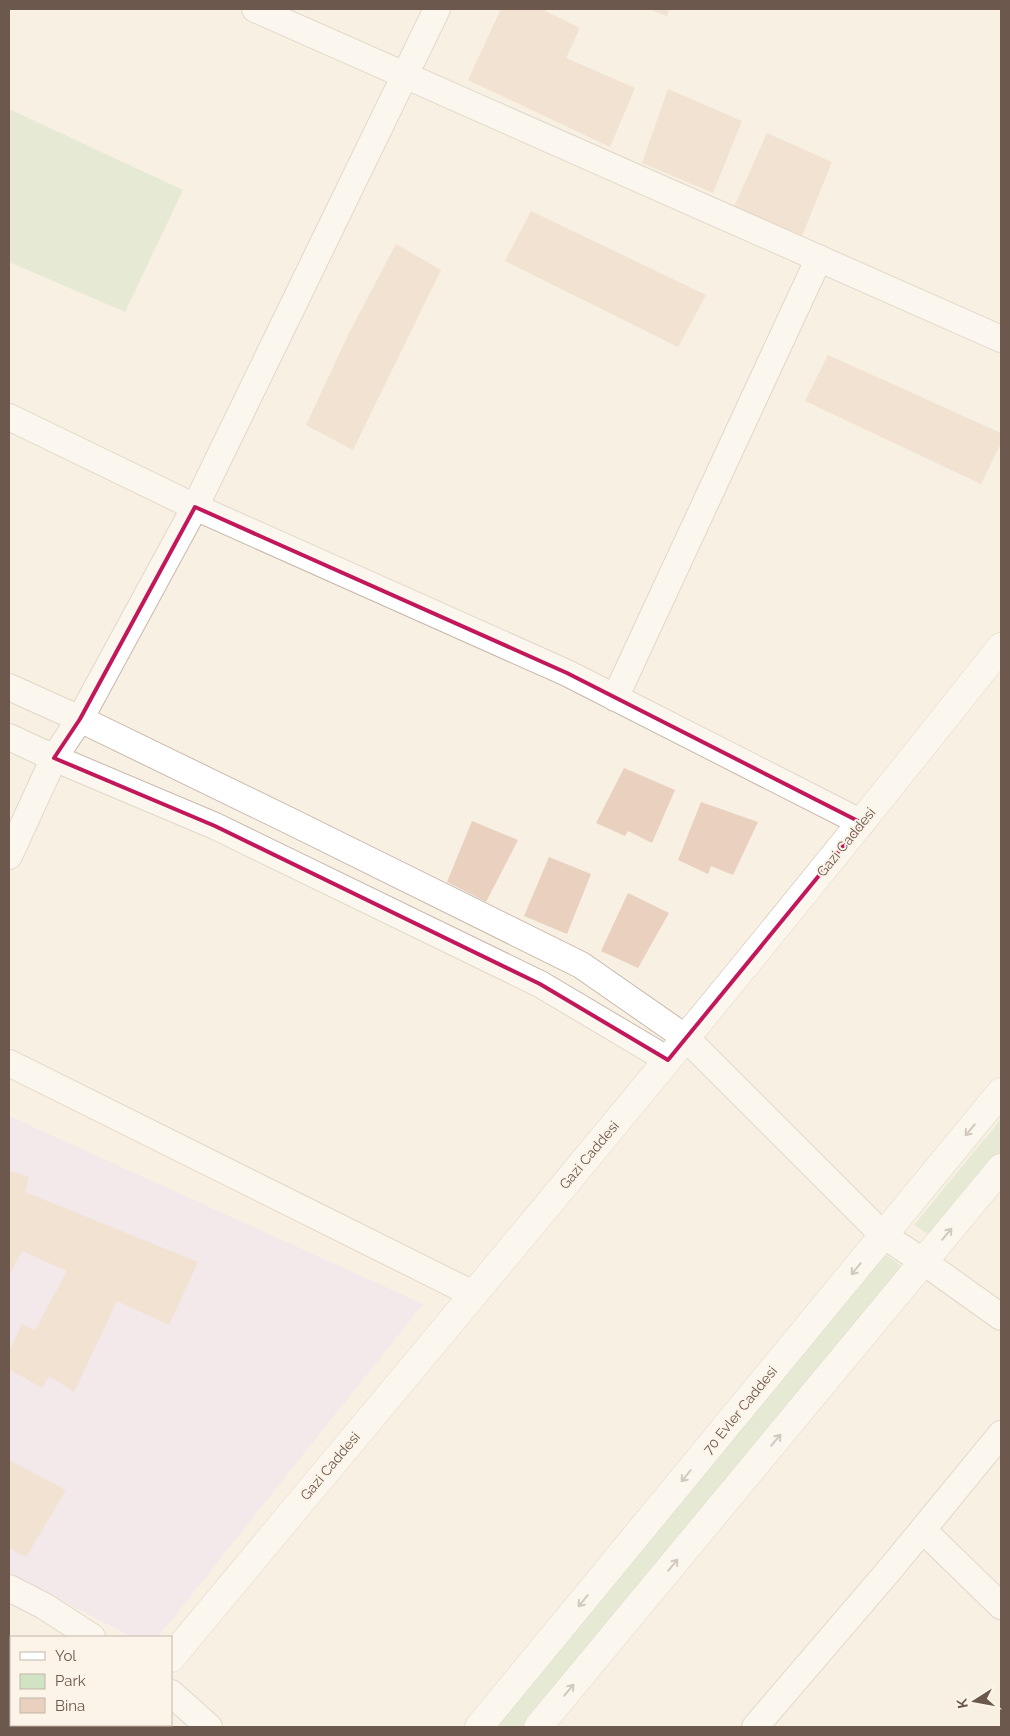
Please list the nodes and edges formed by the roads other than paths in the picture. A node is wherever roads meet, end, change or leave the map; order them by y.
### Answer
1 (255, 9) edge
2 (437, 9) edge
3 (404, 74) junction
4 (819, 258) junction
5 (1001, 339) edge
6 (9, 418) edge
7 (194, 507) junction
8 (1001, 646) edge
9 (9, 687) edge
10 (615, 698) junction
11 (80, 719) junction
12 (9, 737) edge
13 (54, 758) junction
14 (862, 823) junction
15 (9, 856) edge
16 (686, 1038) junction
17 (668, 1060) junction
18 (9, 1063) edge
19 (1001, 1092) edge
20 (1001, 1168) edge
21 (883, 1235) junction
22 (924, 1262) junction
23 (473, 1294) junction
24 (1001, 1317) edge
25 (1001, 1434) edge
26 (923, 1530) junction
27 (9, 1588) edge
28 (1001, 1606) edge
29 (90, 1636) edge
30 (172, 1657) edge
31 (172, 1695) edge
32 (209, 1727) edge
33 (479, 1727) edge
34 (538, 1727) edge
35 (755, 1727) edge

1 - 3 street
2 - 3 street
3 - 4 street
3 - 7 street
4 - 5 street
4 - 10 street
6 - 7 street
7 - 10 street
7 - 11 street
8 - 14 street, Gazi Caddesi
9 - 11 street
10 - 14 street
11 - 13 street
11 - 16 street
12 - 13 street
13 - 15 street
13 - 17 street
14 - 16 street, Gazi Caddesi
16 - 17 street, Gazi Caddesi
16 - 21 street
17 - 23 street, Gazi Caddesi
18 - 23 street
19 -> 21 street, 70 Evler Caddesi
22 -> 20 street
21 - 22 street
21 -> 33 street, 70 Evler Caddesi
22 - 24 street
34 -> 22 street
23 - 30 street, Gazi Caddesi
25 - 26 street
26 - 28 street
26 - 35 street
27 - 29 street
31 - 32 street

